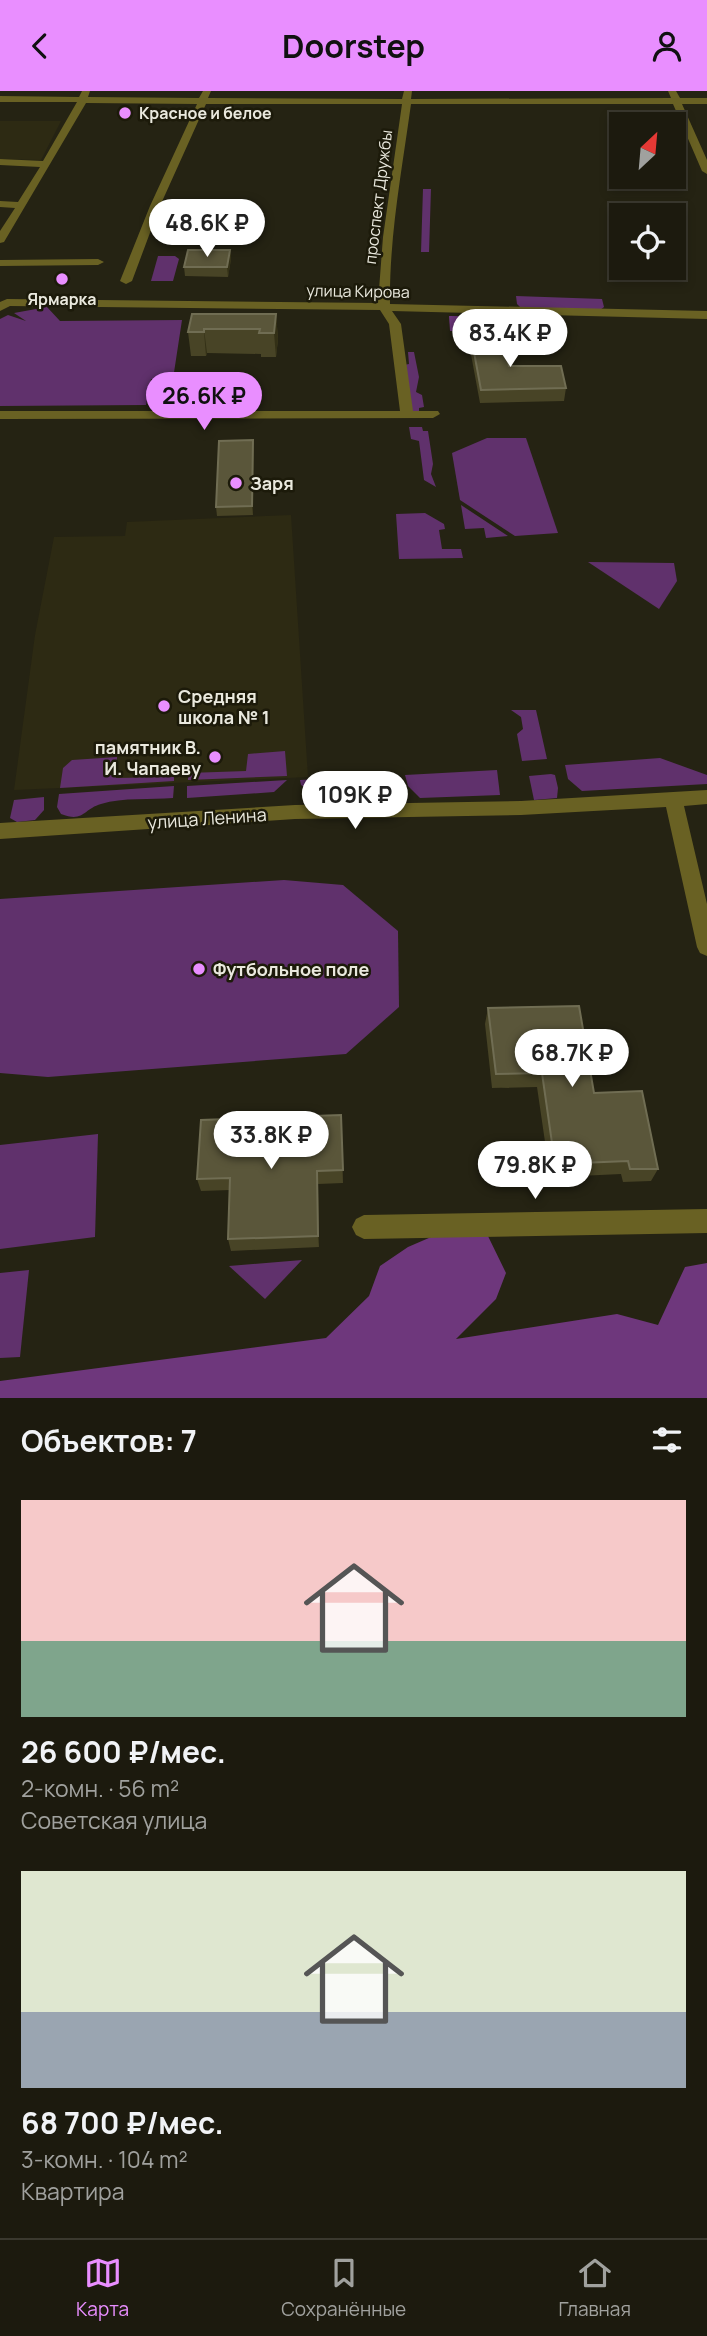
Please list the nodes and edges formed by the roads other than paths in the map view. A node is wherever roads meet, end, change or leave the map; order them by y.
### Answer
1 (85, 95) edge
2 (205, 95) edge
3 (674, 96) edge
4 (407, 97) edge
5 (0, 99) edge
6 (707, 101) edge
7 (0, 162) edge
8 (47, 164) junction
9 (707, 171) edge
10 (0, 204) edge
11 (23, 205) junction
12 (0, 240) edge
13 (97, 262) dead end
14 (0, 263) edge
15 (126, 281) dead end
16 (4, 304) edge
17 (384, 307) junction
18 (707, 315) edge
19 (433, 414) dead end
20 (0, 415) edge
21 (407, 415) junction
22 (707, 797) edge
23 (673, 799) junction
24 (0, 831) edge
25 (707, 947) edge
26 (707, 1221) edge
27 (364, 1227) dead end

1 - 2 street
1 - 5 street
1 - 8 street
2 - 4 street
2 - 15 street
3 - 4 street
3 - 6 street
3 - 9 street
4 - 17 street, проспект Дружбы
7 - 8 street
8 - 11 street
10 - 11 street
11 - 12 street
13 - 14 street
16 - 17 street, улица Кирова
17 - 18 street, улица Кирова
17 - 21 street
19 - 21 street
20 - 21 street
22 - 23 street, улица Ленина
23 - 24 street, улица Ленина
23 - 25 street
26 - 27 street

